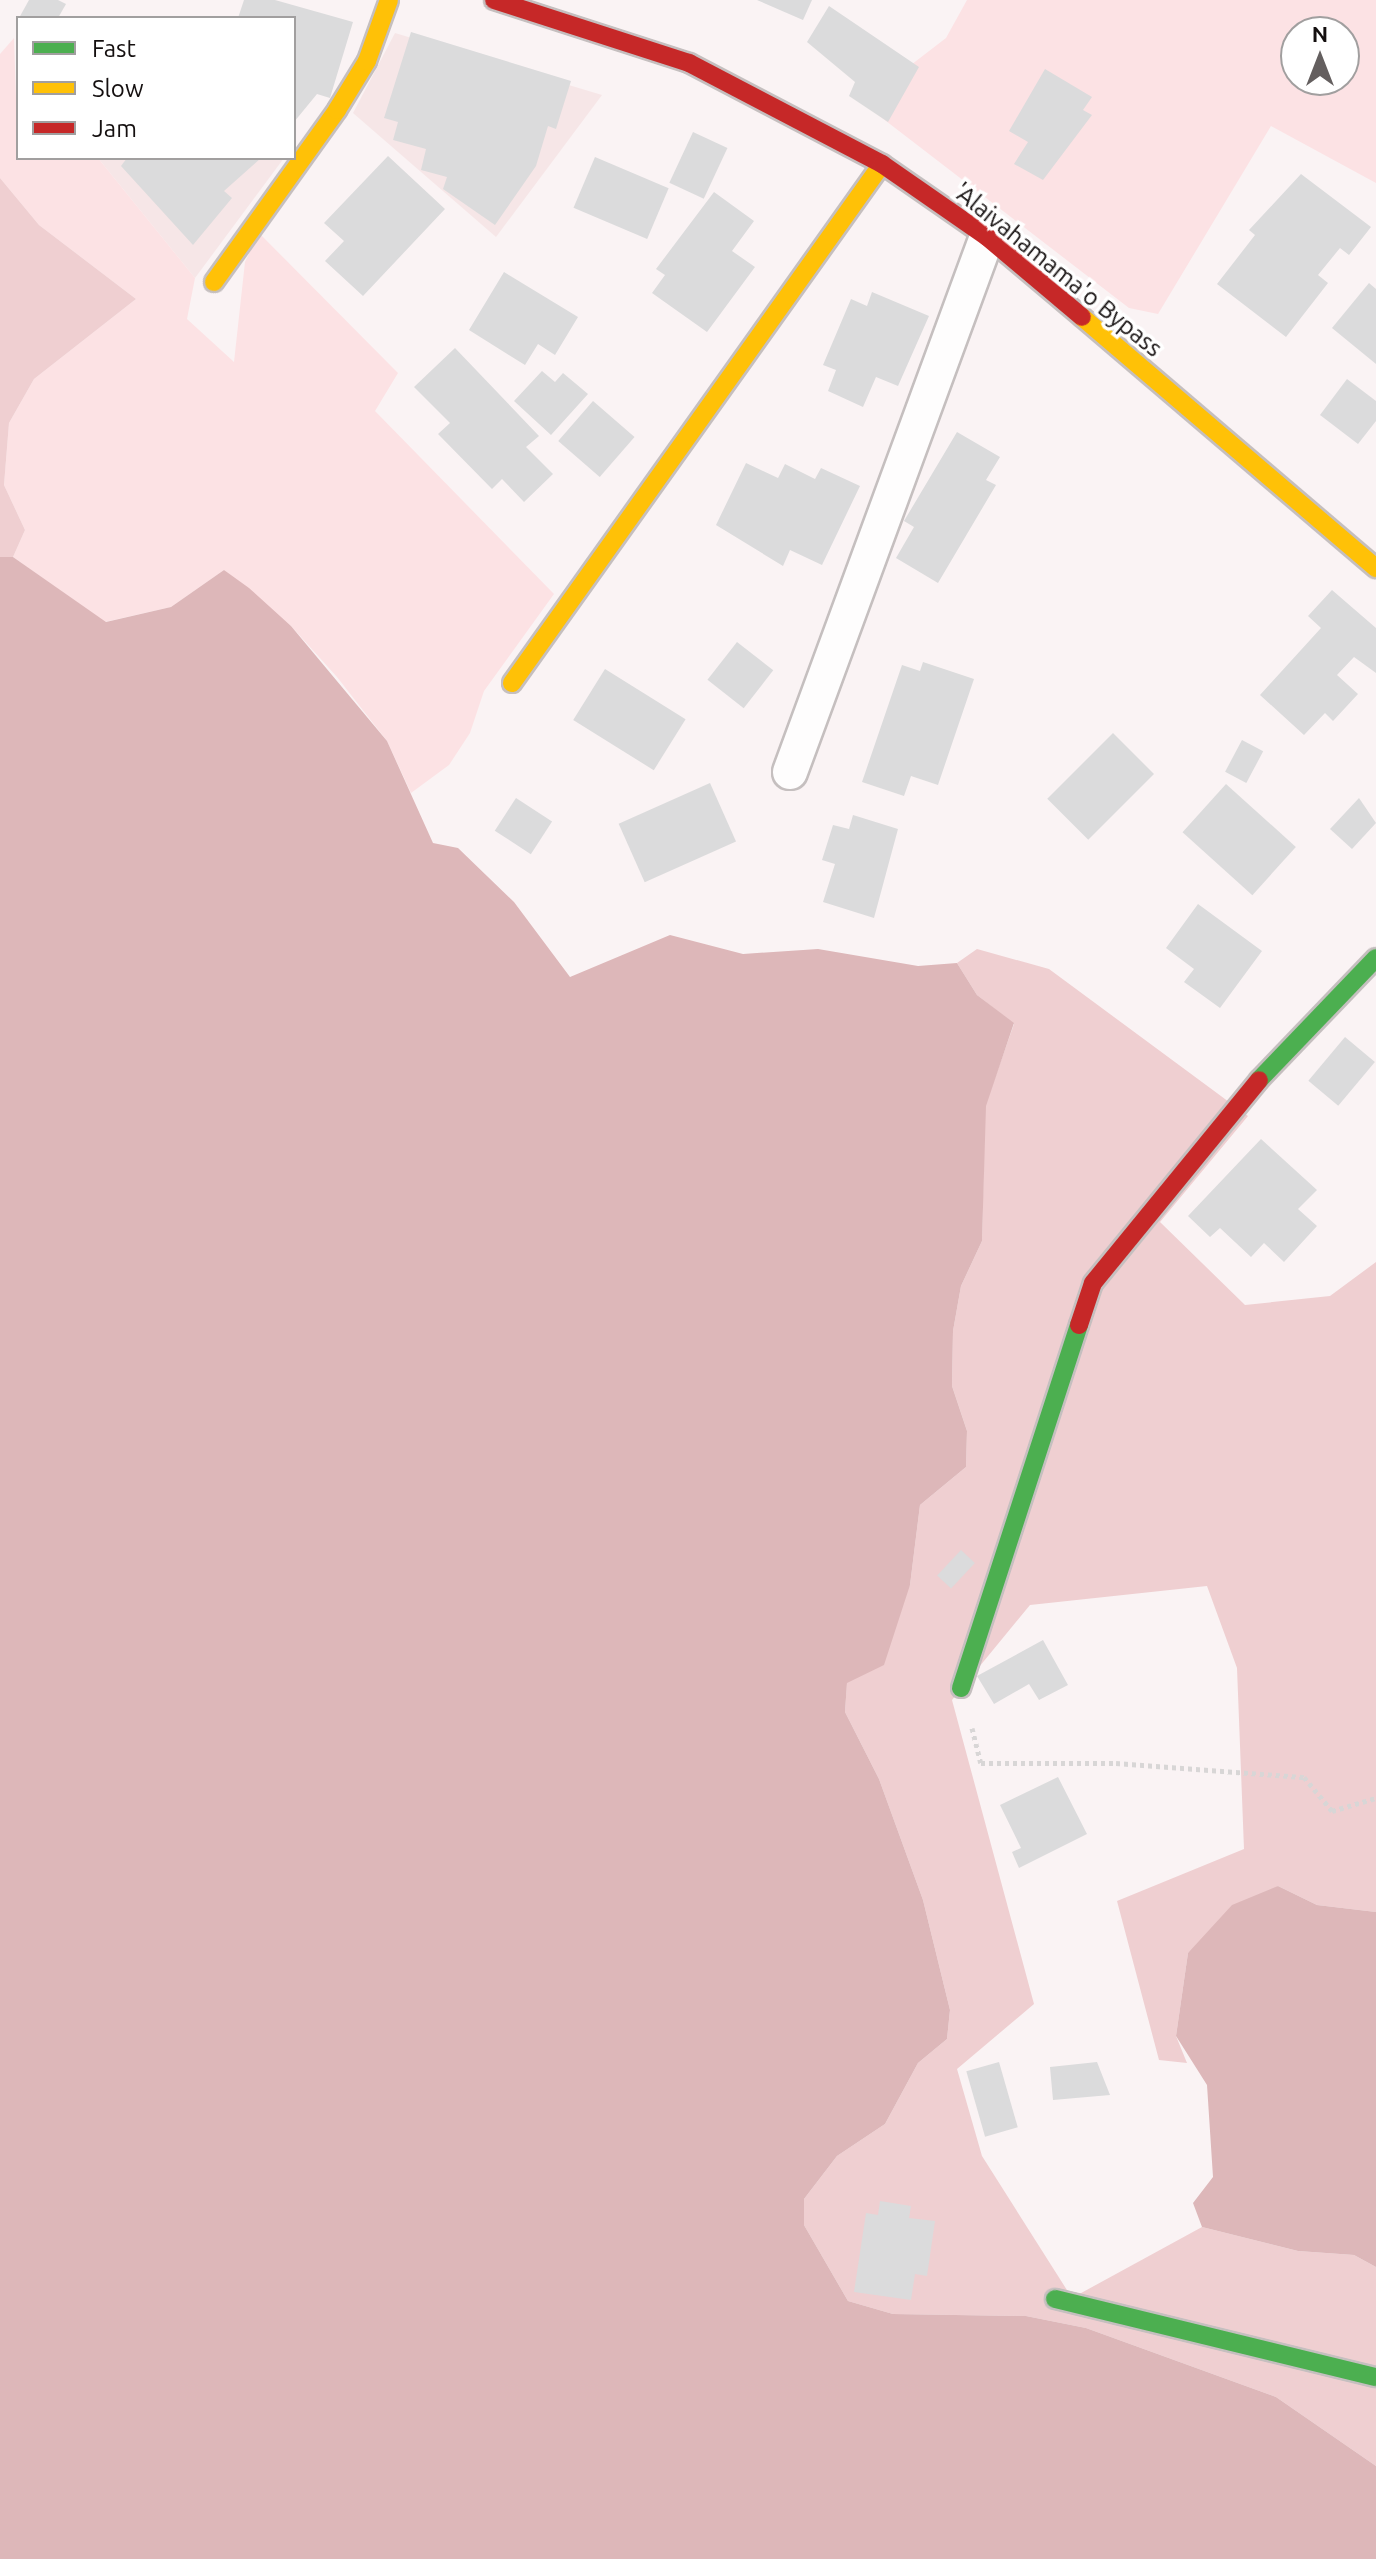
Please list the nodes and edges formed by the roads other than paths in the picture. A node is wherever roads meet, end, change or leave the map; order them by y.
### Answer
1 (389, 0) edge
2 (494, 0) edge
3 (882, 164) junction
4 (987, 237) junction
5 (214, 282) dead end
6 (1376, 568) edge
7 (512, 683) dead end
8 (790, 772) dead end
9 (1376, 958) edge
10 (961, 1688) road end
11 (1055, 2299) dead end
12 (1376, 2377) edge

1 - 5 street
2 - 3 street, 'Alaivahamama'o Bypass
3 - 4 street, 'Alaivahamama'o Bypass
3 - 7 street
4 - 6 street, 'Alaivahamama'o Bypass
4 - 8 street
9 - 10 street
11 - 12 street

